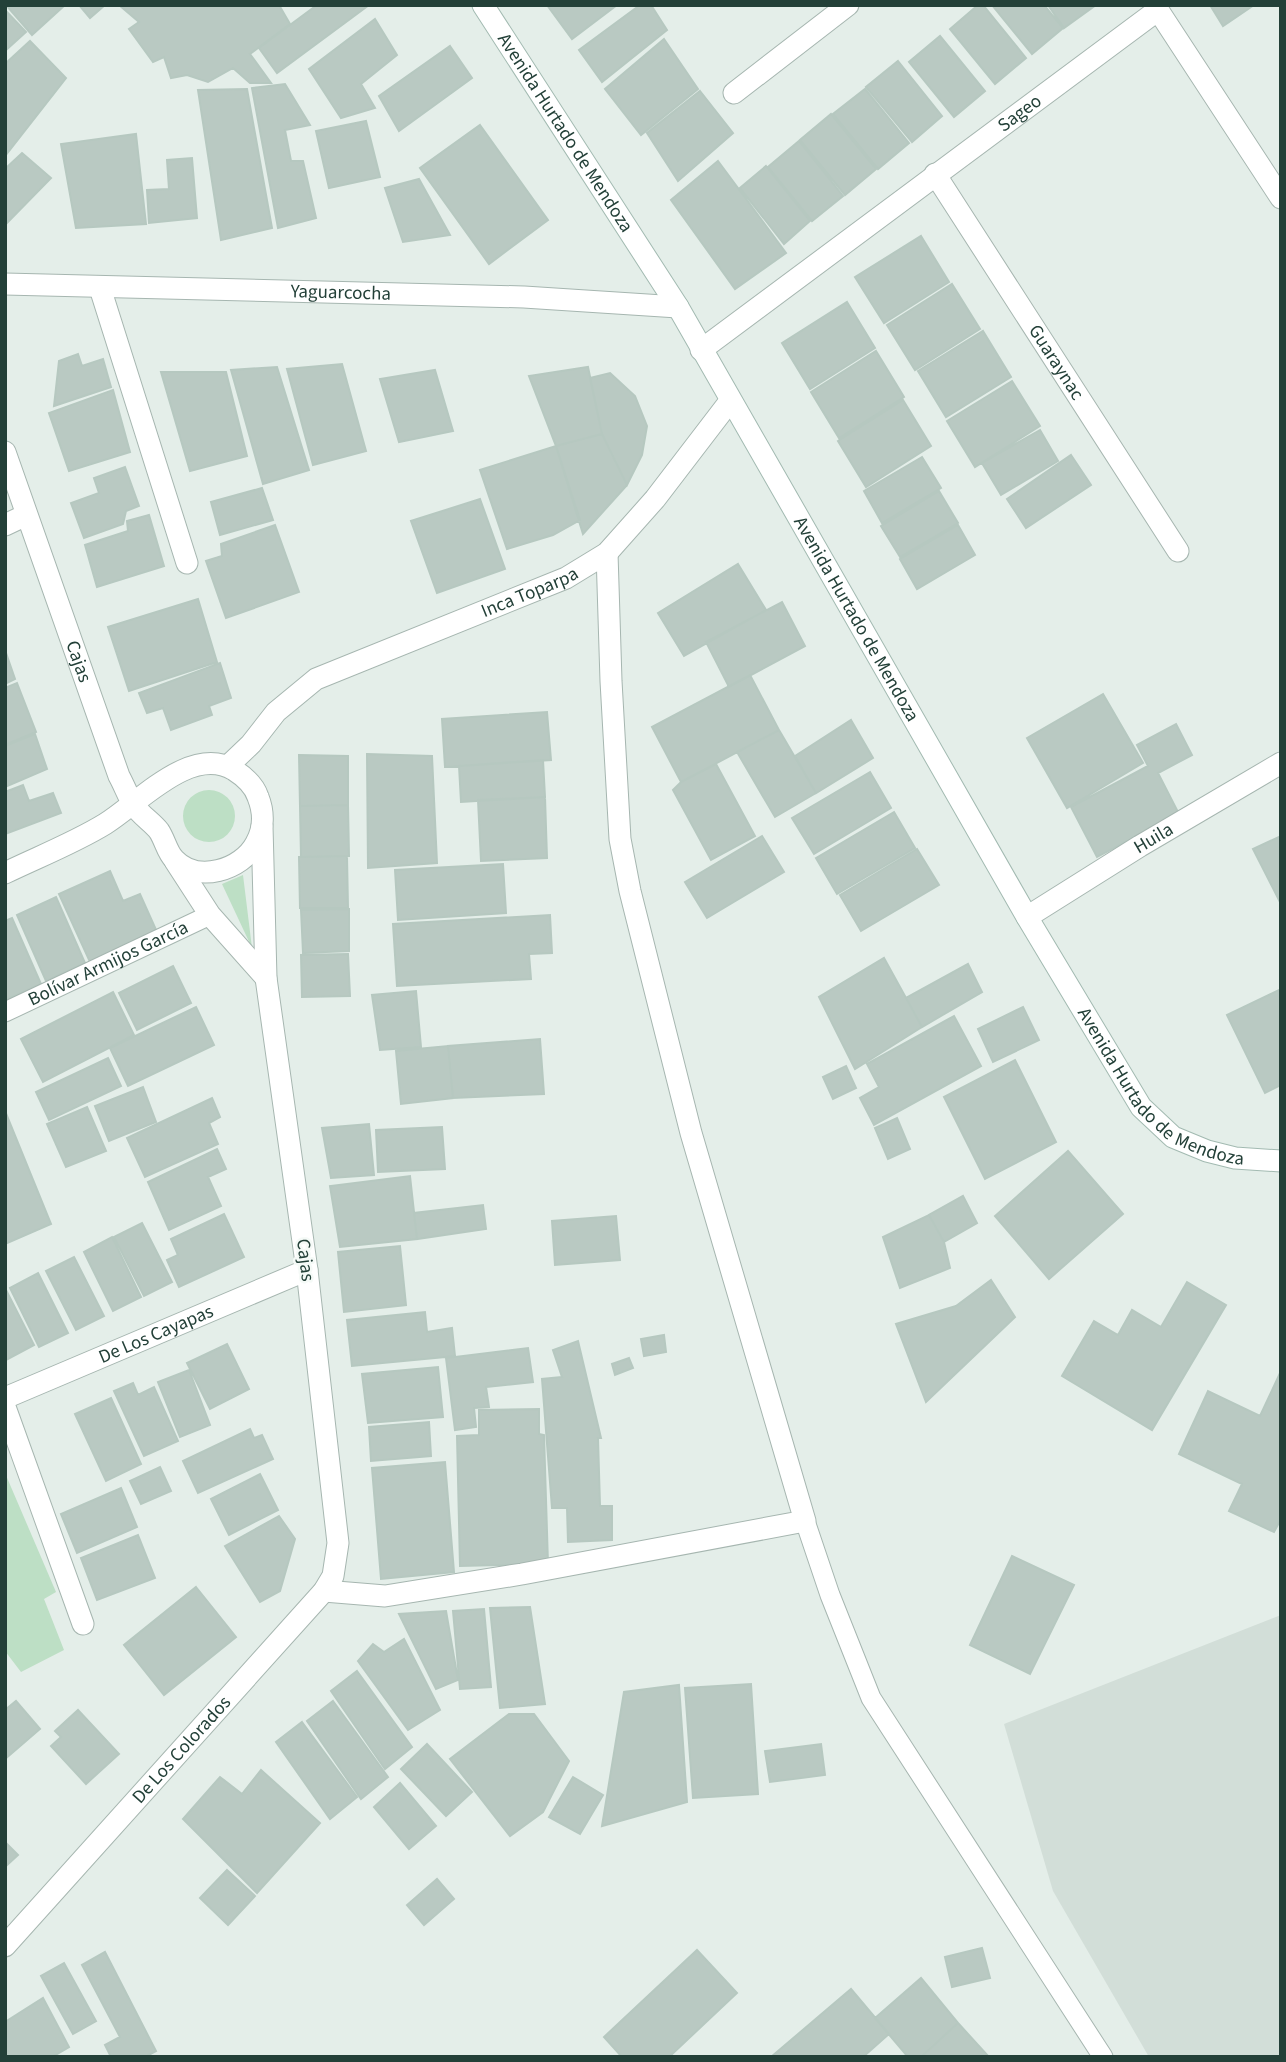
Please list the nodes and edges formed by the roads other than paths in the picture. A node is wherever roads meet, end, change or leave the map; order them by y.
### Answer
1 (483, 5) edge
2 (848, 5) edge
3 (1157, 7) edge
4 (734, 93) dead end
5 (935, 174) junction
6 (1281, 198) edge
7 (5, 284) edge
8 (100, 288) junction
9 (678, 307) junction
10 (701, 351) junction
11 (730, 401) junction
12 (5, 452) edge
13 (26, 515) junction
14 (5, 526) edge
15 (1178, 551) dead end
16 (607, 553) junction
17 (187, 563) dead end
18 (1281, 763) edge
19 (230, 768) junction
20 (134, 805) junction
21 (262, 826) junction
22 (174, 860) junction
23 (5, 873) edge
24 (210, 915) junction
25 (1027, 917) junction
26 (266, 978) junction
27 (5, 1012) edge
28 (1281, 1161) edge
29 (307, 1270) junction
30 (5, 1398) edge
31 (5, 1407) edge
32 (805, 1521) junction
33 (338, 1543) joint
34 (324, 1591) junction
35 (83, 1625) dead end
36 (5, 1945) edge
37 (1103, 2057) edge

1 - 9 street, Avenida Hurtado de Mendoza
2 - 4 street
3 - 5 street, Sageo
3 - 6 street, Sageo
5 - 10 street, Sageo
5 - 15 street, Guaraynac
7 - 8 street, Yaguarcocha
8 - 9 street, Yaguarcocha
8 - 17 street
9 - 10 street, Avenida Hurtado de Mendoza
10 - 11 street, Avenida Hurtado de Mendoza
11 - 16 street, Inca Toparpa
11 - 25 street, Avenida Hurtado de Mendoza
12 - 13 street, Cajas
13 - 14 street
13 - 20 street, Cajas
16 - 19 street, Inca Toparpa
16 - 32 street
18 - 25 street, Huila
19 - 20 street
19 - 21 street, Cajas
20 - 22 street, Cajas
20 - 23 street
21 - 22 street
21 - 26 street, Cajas
22 - 24 street, Cajas
24 - 26 street, Cajas
24 - 27 lane, Bolívar Armijos García
25 - 28 street, Avenida Hurtado de Mendoza
26 - 29 street, Cajas
29 - 30 street, De Los Cayapas
29 - 33 street, Cajas
31 - 35 street
32 - 34 street
32 - 37 lane
33 - 34 street, De Los Colorados
34 - 36 street, De Los Colorados

